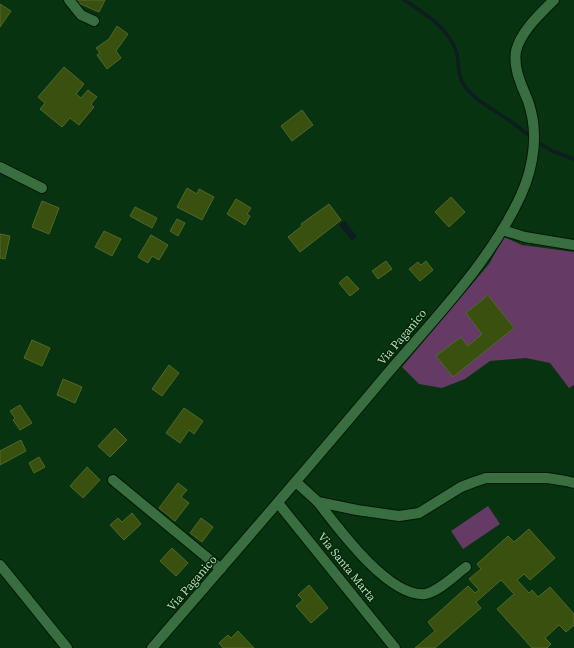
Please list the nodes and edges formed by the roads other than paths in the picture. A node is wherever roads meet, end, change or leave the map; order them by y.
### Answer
1 (69, 0) edge
2 (554, 0) edge
3 (94, 21) dead end
4 (0, 167) edge
5 (42, 188) dead end
6 (502, 230) junction
7 (574, 245) edge
8 (113, 480) dead end
9 (296, 482) junction
10 (574, 483) edge
11 (318, 502) junction
12 (278, 503) junction
13 (0, 565) edge
14 (466, 567) dead end
15 (221, 569) junction
16 (67, 648) edge
17 (152, 648) edge
18 (395, 648) edge

1 - 3 street
2 - 6 street, Via Paganico
4 - 5 street
6 - 7 street
6 - 9 street, Via Paganico
8 - 15 street
9 - 11 street
9 - 12 street, Via Paganico
10 - 11 street
11 - 14 street
12 - 15 street, Via Paganico
12 - 18 street, Via Santa Marta
13 - 16 street
15 - 17 street, Via Paganico

